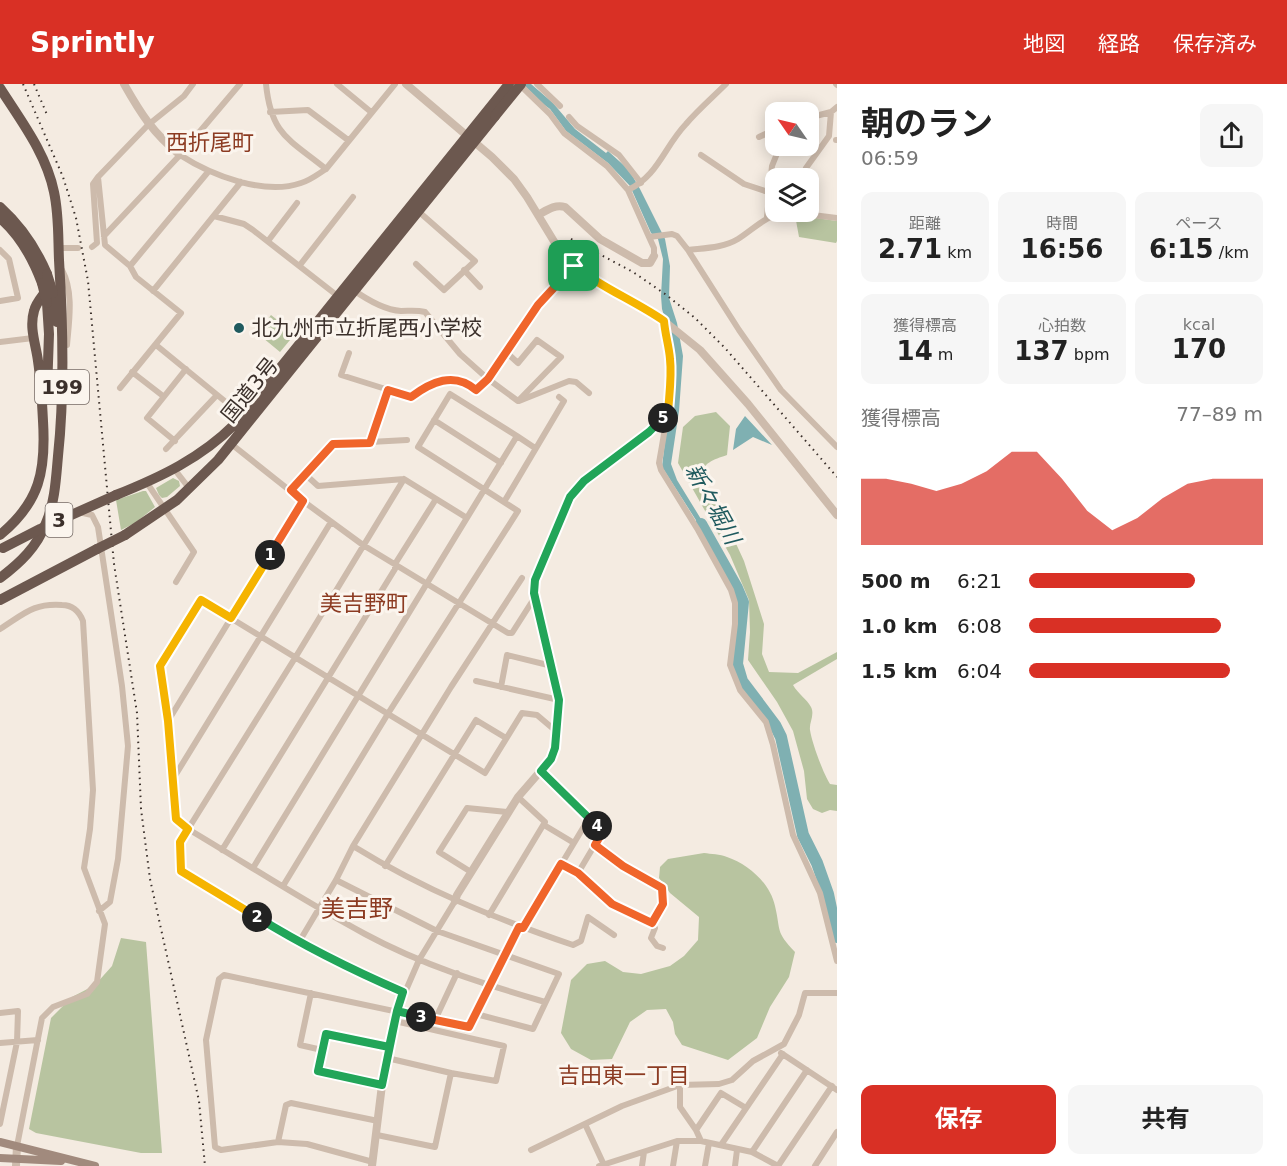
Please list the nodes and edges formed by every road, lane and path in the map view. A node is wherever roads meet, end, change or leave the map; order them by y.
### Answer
1 (124, 84) edge
2 (194, 84) edge
3 (240, 84) edge
4 (266, 84) edge
5 (337, 84) edge
6 (395, 84) edge
7 (406, 84) edge
8 (509, 84) edge
9 (519, 84) edge
10 (537, 84) edge
11 (726, 84) edge
12 (0, 88) edge
13 (560, 106) dead end
14 (837, 107) edge
15 (270, 112) junction
16 (371, 112) junction
17 (831, 112) junction
18 (491, 113) junction
19 (819, 115) edge
20 (569, 117) dead end
21 (148, 125) junction
22 (765, 134) edge
23 (759, 137) dead end
24 (470, 139) junction
25 (348, 140) junction
26 (180, 155) junction
27 (701, 155) dead end
28 (806, 168) dead end
29 (326, 169) junction
30 (208, 172) junction
31 (98, 177) junction
32 (241, 182) junction
33 (641, 183) junction
34 (628, 190) junction
35 (765, 191) edge
36 (353, 197) dead end
37 (297, 203) dead end
38 (0, 207) edge
39 (418, 211) junction
40 (538, 215) junction
41 (214, 216) junction
42 (819, 216) edge
43 (0, 218) edge
44 (837, 218) edge
45 (765, 219) edge
46 (104, 236) junction
47 (652, 236) junction
48 (268, 241) junction
49 (92, 247) dead end
50 (78, 248) dead end
51 (0, 250) edge
52 (688, 250) junction
53 (654, 256) joint
54 (59, 258) junction
55 (9, 259) junction
56 (0, 260) edge
57 (416, 264) dead end
58 (130, 266) junction
59 (300, 266) junction
60 (574, 266) junction
61 (464, 270) junction
62 (44, 279) junction
63 (480, 287) dead end
64 (351, 288) junction
65 (153, 291) junction
66 (47, 297) junction
67 (339, 297) junction
68 (0, 300) edge
69 (664, 321) junction
70 (33, 338) junction
71 (0, 342) edge
72 (156, 345) junction
73 (506, 352) junction
74 (349, 353) dead end
75 (186, 369) junction
76 (132, 372) junction
77 (488, 379) junction
78 (120, 388) dead end
79 (388, 390) junction
80 (589, 393) dead end
81 (217, 394) junction
82 (163, 396) junction
83 (559, 398) dead end
84 (518, 401) junction
85 (668, 413) junction
86 (243, 416) junction
87 (434, 420) junction
88 (223, 436) junction
89 (517, 436) junction
90 (407, 440) dead end
91 (175, 441) junction
92 (370, 443) junction
93 (232, 444) junction
94 (837, 447) edge
95 (535, 448) junction
96 (166, 449) dead end
97 (45, 452) junction
98 (501, 463) junction
99 (175, 470) junction
100 (306, 475) junction
101 (404, 479) junction
102 (147, 483) junction
103 (190, 489) junction
104 (291, 490) junction
105 (484, 490) junction
106 (436, 499) junction
107 (303, 501) junction
108 (504, 502) junction
109 (164, 510) junction
110 (49, 514) junction
111 (837, 515) edge
112 (467, 518) junction
113 (331, 522) junction
114 (0, 535) edge
115 (363, 545) junction
116 (2, 549) edge
117 (395, 564) junction
118 (522, 578) dead end
119 (0, 579) edge
120 (176, 582) dead end
121 (427, 583) junction
122 (535, 597) junction
123 (0, 601) edge
124 (459, 602) junction
125 (231, 618) junction
126 (493, 623) junction
127 (0, 628) edge
128 (261, 637) junction
129 (295, 658) junction
130 (552, 666) junction
131 (327, 677) junction
132 (476, 681) dead end
133 (501, 687) junction
134 (358, 696) junction
135 (559, 700) junction
136 (389, 715) junction
137 (168, 721) junction
138 (556, 732) junction
139 (421, 735) junction
140 (506, 738) junction
141 (556, 743) joint
142 (454, 755) junction
143 (541, 771) junction
144 (172, 780) junction
145 (518, 797) junction
146 (507, 812) junction
147 (589, 818) junction
148 (544, 825) junction
149 (188, 829) junction
150 (574, 843) junction
151 (595, 845) junction
152 (353, 846) junction
153 (222, 850) junction
154 (561, 864) junction
155 (385, 866) junction
156 (253, 868) junction
157 (471, 872) junction
158 (578, 873) junction
159 (336, 880) junction
160 (283, 886) junction
161 (455, 901) junction
162 (319, 907) junction
163 (99, 911) junction
164 (489, 915) junction
165 (652, 923) junction
166 (521, 928) junction
167 (436, 931) junction
168 (614, 934) dead end
169 (299, 942) junction
170 (663, 948) dead end
171 (505, 956) junction
172 (419, 960) junction
173 (837, 961) edge
174 (457, 972) junction
175 (491, 986) junction
176 (403, 992) junction
177 (311, 993) junction
178 (837, 993) edge
179 (545, 1002) junction
180 (397, 1011) junction
181 (0, 1013) edge
182 (476, 1014) junction
183 (435, 1020) junction
184 (395, 1021) junction
185 (38, 1040) junction
186 (17, 1042) junction
187 (0, 1043) edge
188 (389, 1047) junction
189 (776, 1049) junction
190 (322, 1050) junction
191 (783, 1054) junction
192 (387, 1058) junction
193 (807, 1070) junction
194 (451, 1073) junction
195 (382, 1085) junction
196 (680, 1085) junction
197 (835, 1088) edge
198 (746, 1108) junction
199 (378, 1121) junction
200 (0, 1124) edge
201 (585, 1124) junction
202 (696, 1130) junction
203 (837, 1132) edge
204 (377, 1135) junction
205 (677, 1141) junction
206 (700, 1141) junction
207 (0, 1142) edge
208 (278, 1142) junction
209 (709, 1143) junction
210 (721, 1145) junction
211 (18, 1146) junction
212 (531, 1150) dead end
213 (737, 1150) junction
214 (644, 1152) junction
215 (752, 1152) junction
216 (0, 1158) edge
217 (74, 1161) junction
218 (16, 1162) edge
219 (767, 1163) edge
220 (373, 1164) edge
221 (605, 1165) edge
222 (95, 1166) edge
223 (642, 1166) edge
224 (673, 1166) edge
225 (705, 1166) edge
226 (735, 1166) edge
227 (778, 1166) edge
228 (814, 1166) edge

1 - 21 street
2 - 21 street
3 - 26 street
4 - 15 street
5 - 16 street
6 - 16 street
7 - 24 street
8 - 18 highway, 国道3号 / 3
9 - 18 highway, 国道3号 / 3, bridge
9 - 34 street
10 - 13 street
11 - 33 street
12 - 54 highway, 199
14 - 17 street
15 - 25 street
15 - 29 street
16 - 25 street
17 - 19 street
17 - 28 street
18 - 24 highway, 国道3号 / 3
20 - 33 street
21 - 26 street
21 - 31 street
22 - 23 street
24 - 39 highway, 国道3号 / 3
24 - 40 street
24 - 64 highway, 国道3号 / 3
25 - 29 street
26 - 30 street
26 - 46 street
27 - 35 street
29 - 32 street
30 - 32 street
30 - 58 street
31 - 46 street
31 - 49 street
32 - 41 street
33 - 34 street
34 - 47 street
36 - 59 street
37 - 48 street
38 - 62 highway, 199
39 - 61 street
39 - 64 highway, 国道3号 / 3
40 - 53 street
40 - 60 street
41 - 48 street
41 - 65 street
42 - 44 street
43 - 62 highway, 199
45 - 52 street
46 - 58 street
47 - 52 street
47 - 53 street
48 - 59 street
50 - 54 street
51 - 55 street
52 - 94 street
54 - 66 highway, 199
54 - 110 highway, 199
55 - 56 street
55 - 68 street
57 - 61 street
58 - 65 street
59 - 67 street
60 - 69 street
60 - 73 street
61 - 63 street
62 - 66 highway, 199, bridge
64 - 67 highway, 国道3号 / 3
64 - 77 street
64 - 93 highway, 国道3号 / 3
65 - 72 street
66 - 70 highway, 199
66 - 97 highway, 199
66 - 110 highway, 199
67 - 86 highway, 国道3号 / 3
69 - 85 street
69 - 111 street
70 - 71 street
70 - 97 highway, 199
72 - 75 street
72 - 76 street
73 - 77 street
73 - 84 street
74 - 79 street
75 - 81 street
75 - 82 street
76 - 78 street
76 - 82 street
77 - 79 street
77 - 84 street
79 - 92 street
80 - 84 street
81 - 86 street
81 - 91 street
82 - 91 street
83 - 95 street
85 - 122 street
85 - 173 street
86 - 88 highway, 国道3号 / 3
87 - 89 street
87 - 98 street
87 - 105 street
88 - 93 street
88 - 99 highway, 国道3号 / 3
89 - 95 street
89 - 98 street
90 - 92 street
91 - 96 street
92 - 100 street
93 - 103 highway, 国道3号 / 3
93 - 104 street
95 - 108 street
97 - 114 highway, 199
98 - 105 street
99 - 102 highway, 国道3号 / 3
99 - 103 street
100 - 101 street
100 - 104 street
101 - 106 street
101 - 115 street
102 - 109 street
102 - 116 highway, 国道3号 / 3, bridge
103 - 109 highway, 国道3号 / 3
104 - 107 street
105 - 108 street
105 - 112 street
106 - 112 street
106 - 117 street
107 - 113 street
107 - 125 street
108 - 124 street
109 - 120 street
109 - 123 highway, 国道3号 / 3, bridge
110 - 119 highway, 199
110 - 163 street
112 - 121 street
113 - 115 street
113 - 128 street
115 - 117 street
115 - 129 street
117 - 121 street
117 - 131 street
118 - 126 street
121 - 124 street
121 - 134 street
122 - 126 street
122 - 130 street
124 - 126 street
124 - 136 street
125 - 128 street
125 - 137 street
125 - 137 street
126 - 139 street
127 - 163 street
128 - 129 street
128 - 144 street
129 - 131 street
129 - 149 street
130 - 133 street
130 - 135 street
131 - 134 street
131 - 153 street
132 - 133 street
133 - 135 street
134 - 136 street
134 - 156 street
135 - 138 street
136 - 139 street
136 - 160 street
137 - 144 street
138 - 140 street
138 - 141 street
139 - 142 street
139 - 152 street
140 - 142 street
140 - 142 street
141 - 143 street
142 - 155 street
143 - 145 street
143 - 147 street
144 - 149 street
145 - 146 street
145 - 148 street
146 - 157 street
146 - 157 street
147 - 150 street
147 - 151 street
148 - 150 street
148 - 164 street
149 - 153 street
149 - 169 street
150 - 154 street
151 - 158 street
151 - 165 street
152 - 155 street
152 - 159 street
153 - 156 street
154 - 158 street
154 - 166 street
155 - 161 street
156 - 160 street
157 - 161 street
158 - 165 street
159 - 162 street
159 - 167 street
160 - 162 street
161 - 164 street
161 - 167 street
162 - 169 street
162 - 172 street
163 - 185 street
164 - 166 street
165 - 170 street
166 - 168 street
166 - 171 street
167 - 171 street
167 - 172 street
169 - 176 street
171 - 175 street
171 - 179 street
172 - 174 street
172 - 176 street
174 - 175 street
174 - 183 street
175 - 179 street
175 - 182 street
176 - 180 street
177 - 180 street
177 - 190 street
177 - 208 street
178 - 189 street
179 - 182 street
180 - 183 street
180 - 184 street
181 - 186 street
182 - 183 street
184 - 188 street
184 - 194 street
185 - 186 street
185 - 211 street
186 - 187 street
186 - 200 street
188 - 190 street
188 - 192 street
189 - 191 street
189 - 196 street
190 - 195 street
191 - 193 street
191 - 198 street
192 - 194 street
192 - 195 street
193 - 197 street
193 - 215 street
194 - 204 street
195 - 199 street
196 - 201 street
196 - 202 street
197 - 227 street
198 - 202 street
198 - 210 street
199 - 204 street
199 - 208 street
201 - 212 street
201 - 221 street
202 - 206 street
203 - 228 street
204 - 220 street
205 - 206 street
205 - 214 street
205 - 224 street
206 - 209 street
207 - 211 main road
208 - 220 street
209 - 210 street
209 - 225 street
210 - 213 street
211 - 217 main road
211 - 218 street
213 - 215 street
213 - 226 street
214 - 221 street
214 - 223 street
215 - 219 street
216 - 218 main road
217 - 218 main road
217 - 222 main road
219 - 227 street

